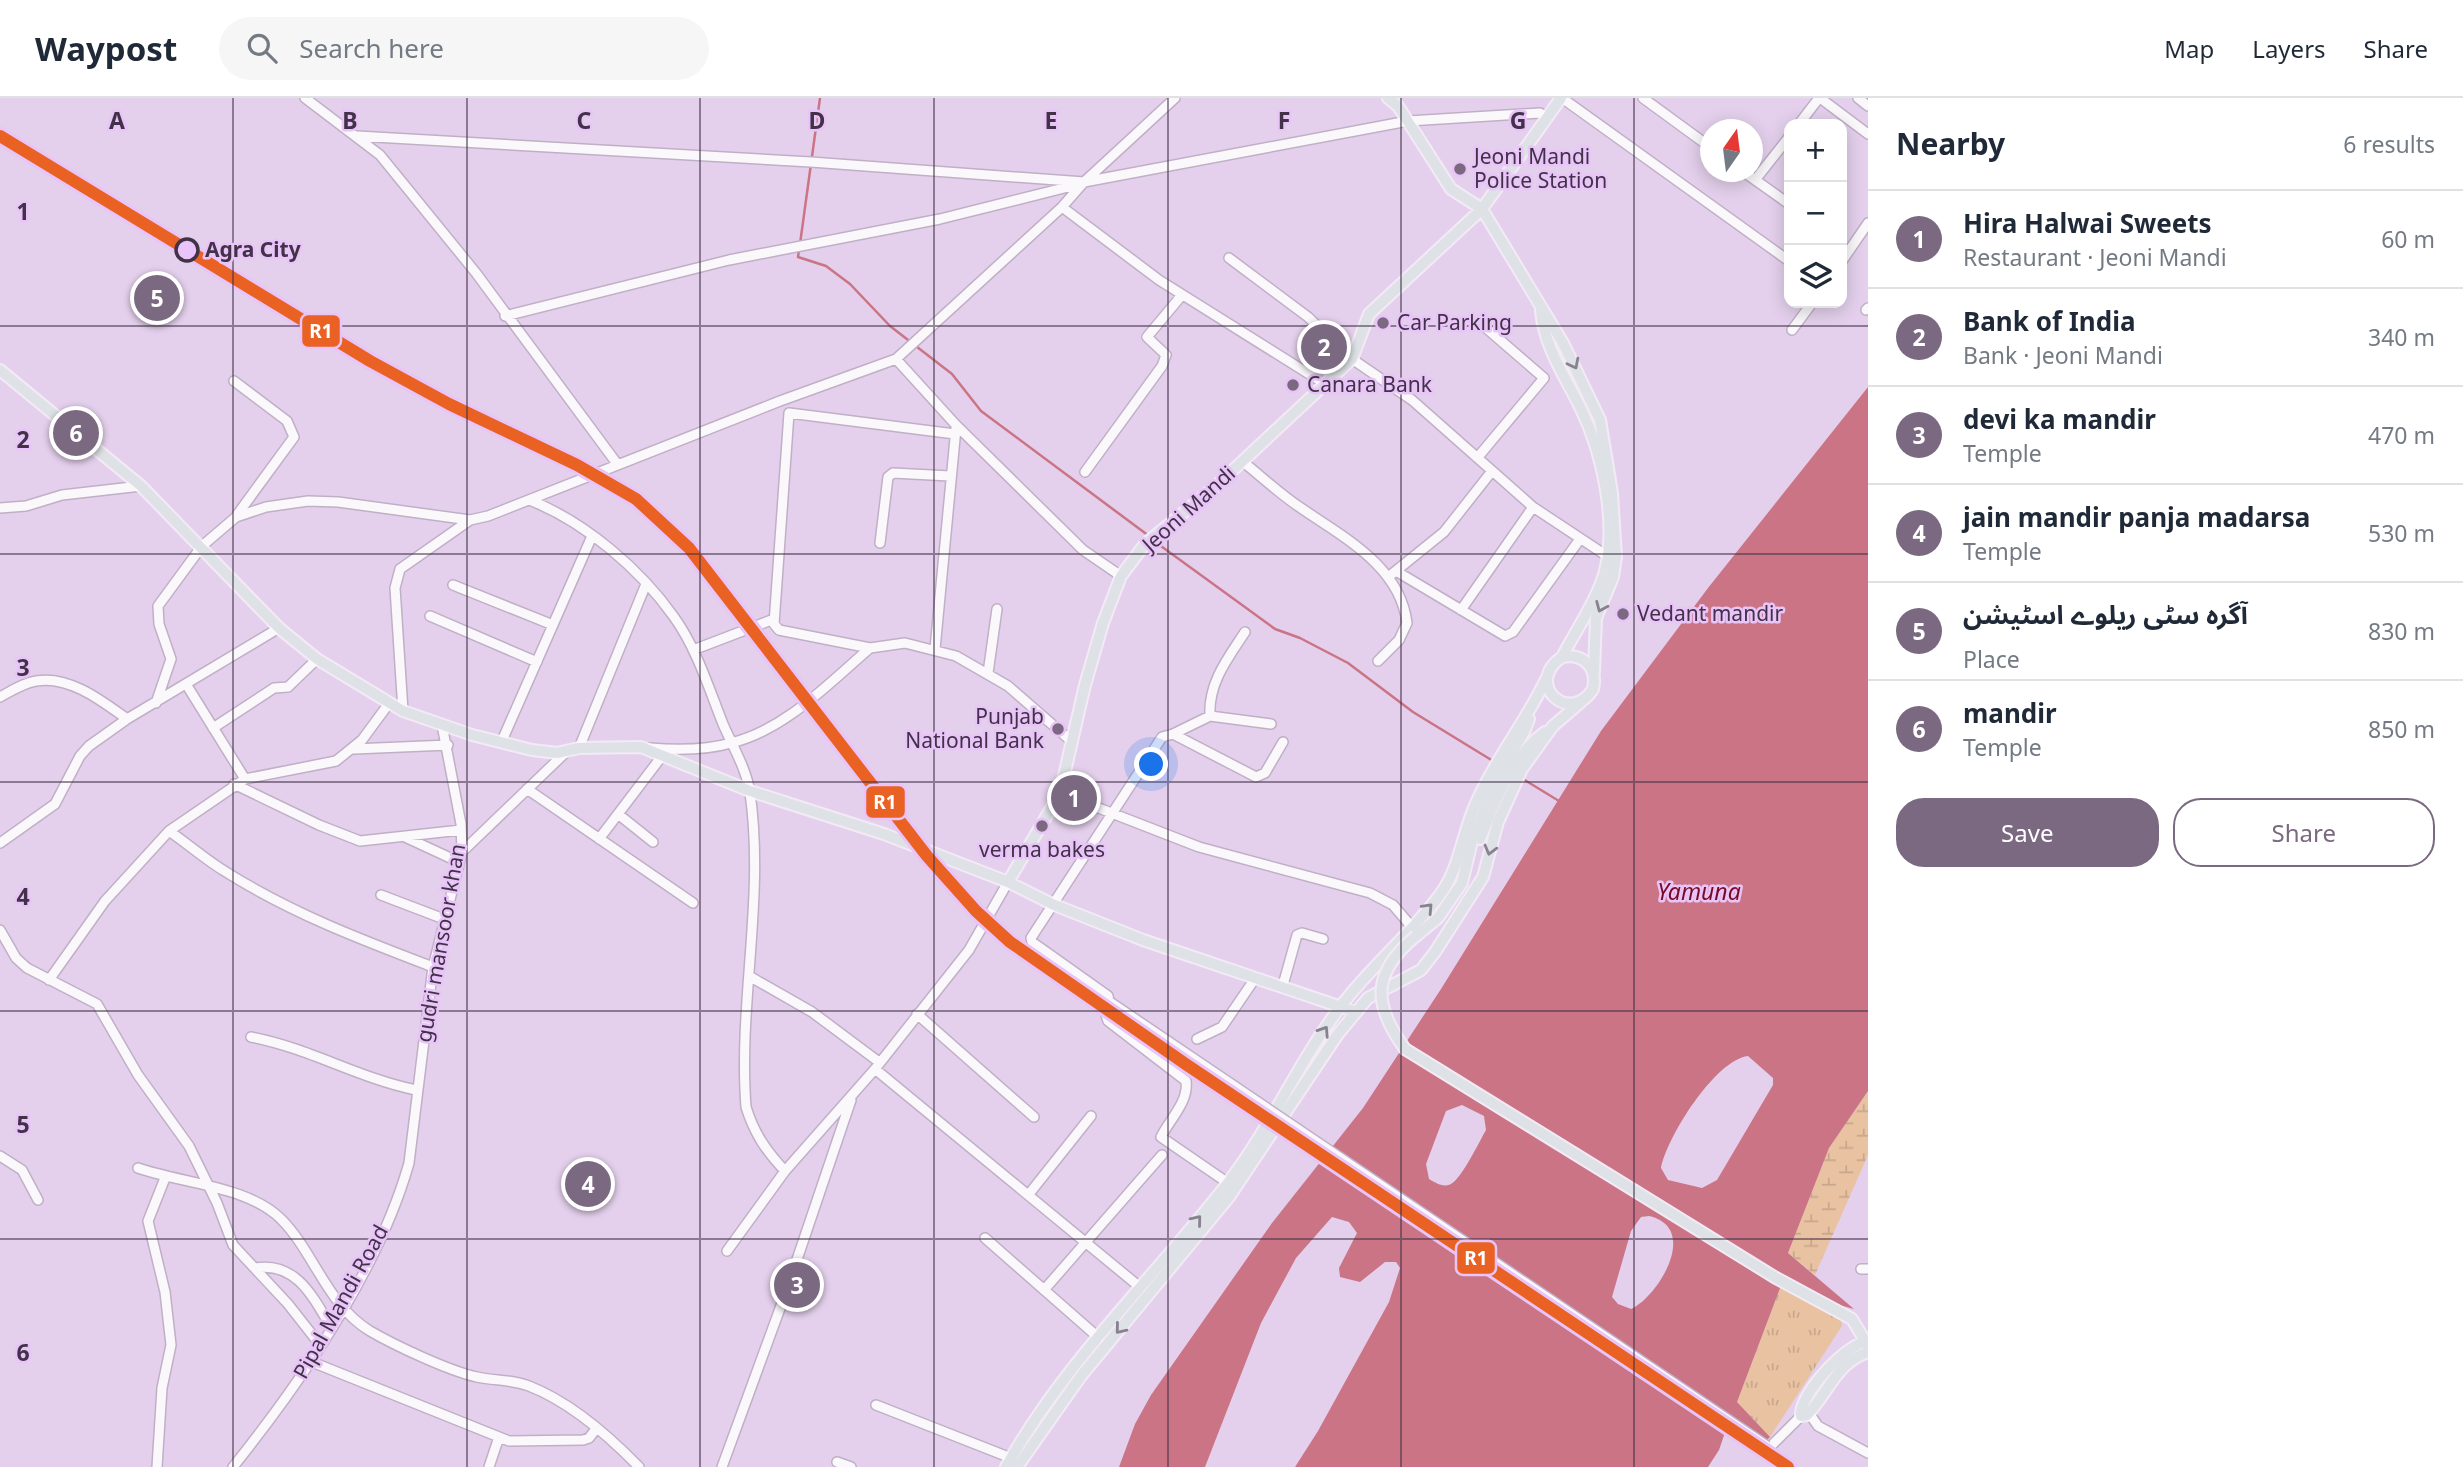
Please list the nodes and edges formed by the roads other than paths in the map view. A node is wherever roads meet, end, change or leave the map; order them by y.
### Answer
1 (305, 98) edge
2 (1175, 98) edge
3 (1388, 98) edge
4 (1562, 98) edge
5 (1643, 98) edge
6 (1820, 98) edge
7 (1858, 98) edge
8 (1868, 106) edge
9 (1547, 118) junction
10 (1803, 119) edge
11 (1408, 121) junction
12 (1868, 134) edge
13 (357, 135) junction
14 (1700, 140) edge
15 (1784, 142) edge
16 (1763, 170) edge
17 (1084, 182) junction
18 (1758, 182) edge
19 (1784, 200) edge
20 (1062, 207) junction
21 (1482, 209) junction
22 (1868, 223) edge
23 (1847, 254) edge
24 (1784, 257) edge
25 (1229, 258) dead end
26 (1182, 295) junction
27 (1541, 305) junction
28 (1808, 308) edge
29 (505, 316) junction
30 (1485, 327) dead end
31 (1792, 330) dead end
32 (896, 359) junction
33 (1352, 359) junction
34 (1557, 366) junction
35 (0, 370) edge
36 (1544, 378) junction
37 (234, 380) dead end
38 (1325, 384) junction
39 (780, 401) junction
40 (789, 413) junction
41 (956, 429) junction
42 (1478, 457) junction
43 (1242, 461) junction
44 (618, 465) junction
45 (1492, 471) junction
46 (1085, 472) dead end
47 (950, 476) junction
48 (141, 486) junction
49 (532, 501) junction
50 (1533, 507) junction
51 (0, 508) edge
52 (236, 517) junction
53 (470, 520) junction
54 (592, 536) junction
55 (1580, 539) junction
56 (880, 543) dead end
57 (202, 546) junction
58 (1607, 556) junction
59 (1396, 571) junction
60 (1121, 576) junction
61 (1387, 578) junction
62 (646, 584) junction
63 (453, 585) dead end
64 (997, 609) dead end
65 (1461, 610) junction
66 (430, 616) dead end
67 (774, 619) junction
68 (553, 625) junction
69 (279, 628) junction
70 (1245, 632) dead end
71 (870, 648) junction
72 (935, 649) junction
73 (693, 650) junction
74 (1562, 657) junction
75 (317, 659) junction
76 (1378, 661) dead end
77 (537, 662) junction
78 (1594, 672) junction
79 (988, 673) junction
80 (1546, 679) junction
81 (186, 684) junction
82 (0, 697) edge
83 (390, 702) junction
84 (1581, 702) junction
85 (156, 703) junction
86 (403, 710) junction
87 (1210, 716) junction
88 (127, 719) junction
89 (1271, 724) dead end
90 (442, 725) junction
91 (213, 728) junction
92 (1173, 734) junction
93 (1070, 740) junction
94 (1283, 742) dead end
95 (501, 743) junction
96 (732, 743) junction
97 (448, 745) junction
98 (641, 747) junction
99 (354, 749) junction
100 (574, 749) junction
101 (662, 756) junction
102 (1511, 762) junction
103 (245, 779) junction
104 (1501, 779) junction
105 (234, 783) junction
106 (527, 789) junction
107 (750, 791) junction
108 (1060, 793) junction
109 (1111, 812) junction
110 (618, 814) junction
111 (461, 830) junction
112 (169, 831) junction
113 (403, 836) junction
114 (599, 839) junction
115 (653, 842) dead end
116 (0, 843) edge
117 (462, 852) junction
118 (459, 862) junction
119 (1008, 883) junction
120 (381, 895) dead end
121 (692, 903) dead end
122 (1052, 904) junction
123 (444, 919) junction
124 (0, 930) edge
125 (1414, 931) junction
126 (1323, 939) dead end
127 (433, 967) junction
128 (749, 976) junction
129 (1256, 977) junction
130 (49, 980) junction
131 (1283, 985) junction
132 (1342, 1005) junction
133 (1356, 1012) junction
134 (917, 1014) junction
135 (1106, 1014) dead end
136 (251, 1037) dead end
137 (1197, 1039) dead end
138 (877, 1066) junction
139 (416, 1090) junction
140 (853, 1095) junction
141 (1091, 1116) dead end
142 (1034, 1117) dead end
143 (1162, 1155) dead end
144 (0, 1156) edge
145 (409, 1163) joint
146 (138, 1168) dead end
147 (785, 1171) junction
148 (165, 1178) junction
149 (1228, 1183) junction
150 (206, 1184) junction
151 (1029, 1194) junction
152 (38, 1200) dead end
153 (985, 1238) dead end
154 (1086, 1243) junction
155 (727, 1251) dead end
156 (255, 1268) junction
157 (1141, 1288) junction
158 (1044, 1290) junction
159 (343, 1307) junction
160 (331, 1327) junction
161 (1099, 1338) junction
162 (1868, 1345) edge
163 (321, 1346) junction
164 (312, 1362) junction
165 (876, 1405) dead end
166 (1805, 1414) junction
167 (596, 1429) junction
168 (499, 1437) junction
169 (1868, 1453) edge
170 (837, 1462) dead end
171 (1011, 1464) edge
172 (157, 1467) edge
173 (233, 1467) edge
174 (489, 1467) edge
175 (639, 1467) edge
176 (722, 1467) edge
177 (851, 1467) edge

1 - 13 street
2 - 17 street
3 - 11 main road
4 - 9 main road, Jeoni Mandi
4 - 24 street
5 - 14 street
6 - 10 street
6 - 12 street
7 - 8 street
9 - 11 street
9 - 21 main road, Jeoni Mandi
11 - 17 street
11 - 21 main road
13 - 17 street
13 - 29 street
15 - 16 street
17 - 20 street
17 - 29 street
18 - 19 street
20 - 26 street
20 - 32 street
21 - 27 main road
21 - 33 main road, Jeoni Mandi
22 - 23 street
25 - 33 street
26 - 38 street
26 - 46 street
27 - 34 main road
27 -> 78 main road
28 - 31 street
29 - 44 street
30 - 36 street
32 - 39 street
32 - 41 street
33 - 38 main road, Jeoni Mandi
33 - 42 street
34 - 36 street
34 - 58 main road
35 - 48 main road
36 - 42 street
37 - 52 street
38 - 43 main road, Jeoni Mandi
39 - 40 street
39 - 44 street
40 - 41 street
40 - 67 street
41 - 47 street
41 - 60 street
42 - 45 street
43 - 60 main road, Jeoni Mandi
43 - 61 street
44 - 49 street
45 - 50 street
45 - 59 street
47 - 56 street
47 - 72 street
48 - 51 street
48 - 57 main road
49 - 53 street
49 - 54 street
50 - 55 street
50 - 65 street
52 - 53 street
52 - 57 street
53 - 86 street
54 - 62 street
54 - 68 street
55 - 58 street
55 - 65 street
57 - 69 main road
57 - 85 street
58 - 74 main road
59 - 61 street
59 - 65 street
60 - 93 main road, Jeoni Mandi
61 - 76 street
62 - 73 street
62 - 100 street
63 - 68 street
64 - 79 street
66 - 77 street
67 - 71 street
67 - 73 street
68 - 77 street
69 - 75 main road
69 - 81 street
70 - 87 street
71 - 72 street
71 - 96 street
72 - 79 street
73 - 96 street
74 - 78 main road
74 - 80 main road
75 - 83 main road
75 - 91 street
77 - 95 street
78 - 84 main road
79 - 93 street
80 - 84 main road
80 - 102 main road
81 - 85 street
81 - 91 street
82 - 88 street
83 - 86 main road
83 - 99 street
84 - 102 main road
85 - 88 street
86 - 90 main road
87 - 89 street
87 - 92 street
88 - 116 street
90 - 95 main road
90 - 97 street, gudri mansoor khan
91 - 103 street
92 - 94 street
92 - 109 street
93 - 108 main road, Jeoni Mandi
95 - 100 main road
96 - 98 street
96 - 107 street
97 - 99 street
97 - 111 street, gudri mansoor khan
98 - 100 main road
98 - 101 main road
99 - 103 street
100 - 106 street
101 - 107 main road
101 - 110 street
102 - 104 main road
102 - 104 main road
103 - 105 street
125 -> 104 main road
104 - 125 main road
104 -> 133 main road
105 - 112 street
105 - 113 street
106 - 114 street
106 - 117 street
107 - 119 main road
107 - 128 street
108 - 109 street
108 - 119 main road, Jeoni Mandi
109 - 122 street
109 - 125 street
110 - 114 street
110 - 115 street
111 - 113 street
111 - 117 street, gudri mansoor khan
112 - 127 street
112 - 130 street
113 - 118 street
114 - 121 street
117 - 118 street, gudri mansoor khan
118 - 123 street, gudri mansoor khan
119 - 122 main road
119 - 134 street
120 - 123 street
122 - 129 main road
122 - 166 street, bridge
123 - 127 street, gudri mansoor khan
124 - 130 street
125 - 132 main road
125 - 162 main road, bridge
126 - 131 street
127 - 139 street, gudri mansoor khan
128 - 138 street
128 - 147 street
129 - 131 main road
129 - 137 street
130 - 150 street
131 - 132 main road
132 - 133 main road
149 -> 132 main road
133 -> 171 main road
134 - 138 street
134 - 142 street
135 - 149 street
136 - 139 street
138 - 140 street
138 - 151 street
139 - 145 street, gudri mansoor khan
140 - 147 street
140 - 176 street
141 - 151 street
143 - 154 street
144 - 152 street
145 - 159 street, Pipal Mandi Road
146 - 148 street
147 - 155 street
148 - 150 street
148 - 172 street
157 -> 149 main road
150 - 156 street
150 - 159 street
151 - 154 street
153 - 158 street
154 - 157 street
154 - 158 street
156 - 160 street
156 - 163 street
157 - 161 main road
158 - 161 street
159 - 160 street, Pipal Mandi Road
159 - 167 street
160 - 163 street, Pipal Mandi Road
161 - 171 main road
162 - 166 main road
163 - 164 street, Pipal Mandi Road
164 - 168 street
164 - 173 street, Pipal Mandi Road
165 - 171 street
166 - 169 street
167 - 168 street
167 - 175 street
168 - 174 street
170 - 177 street

